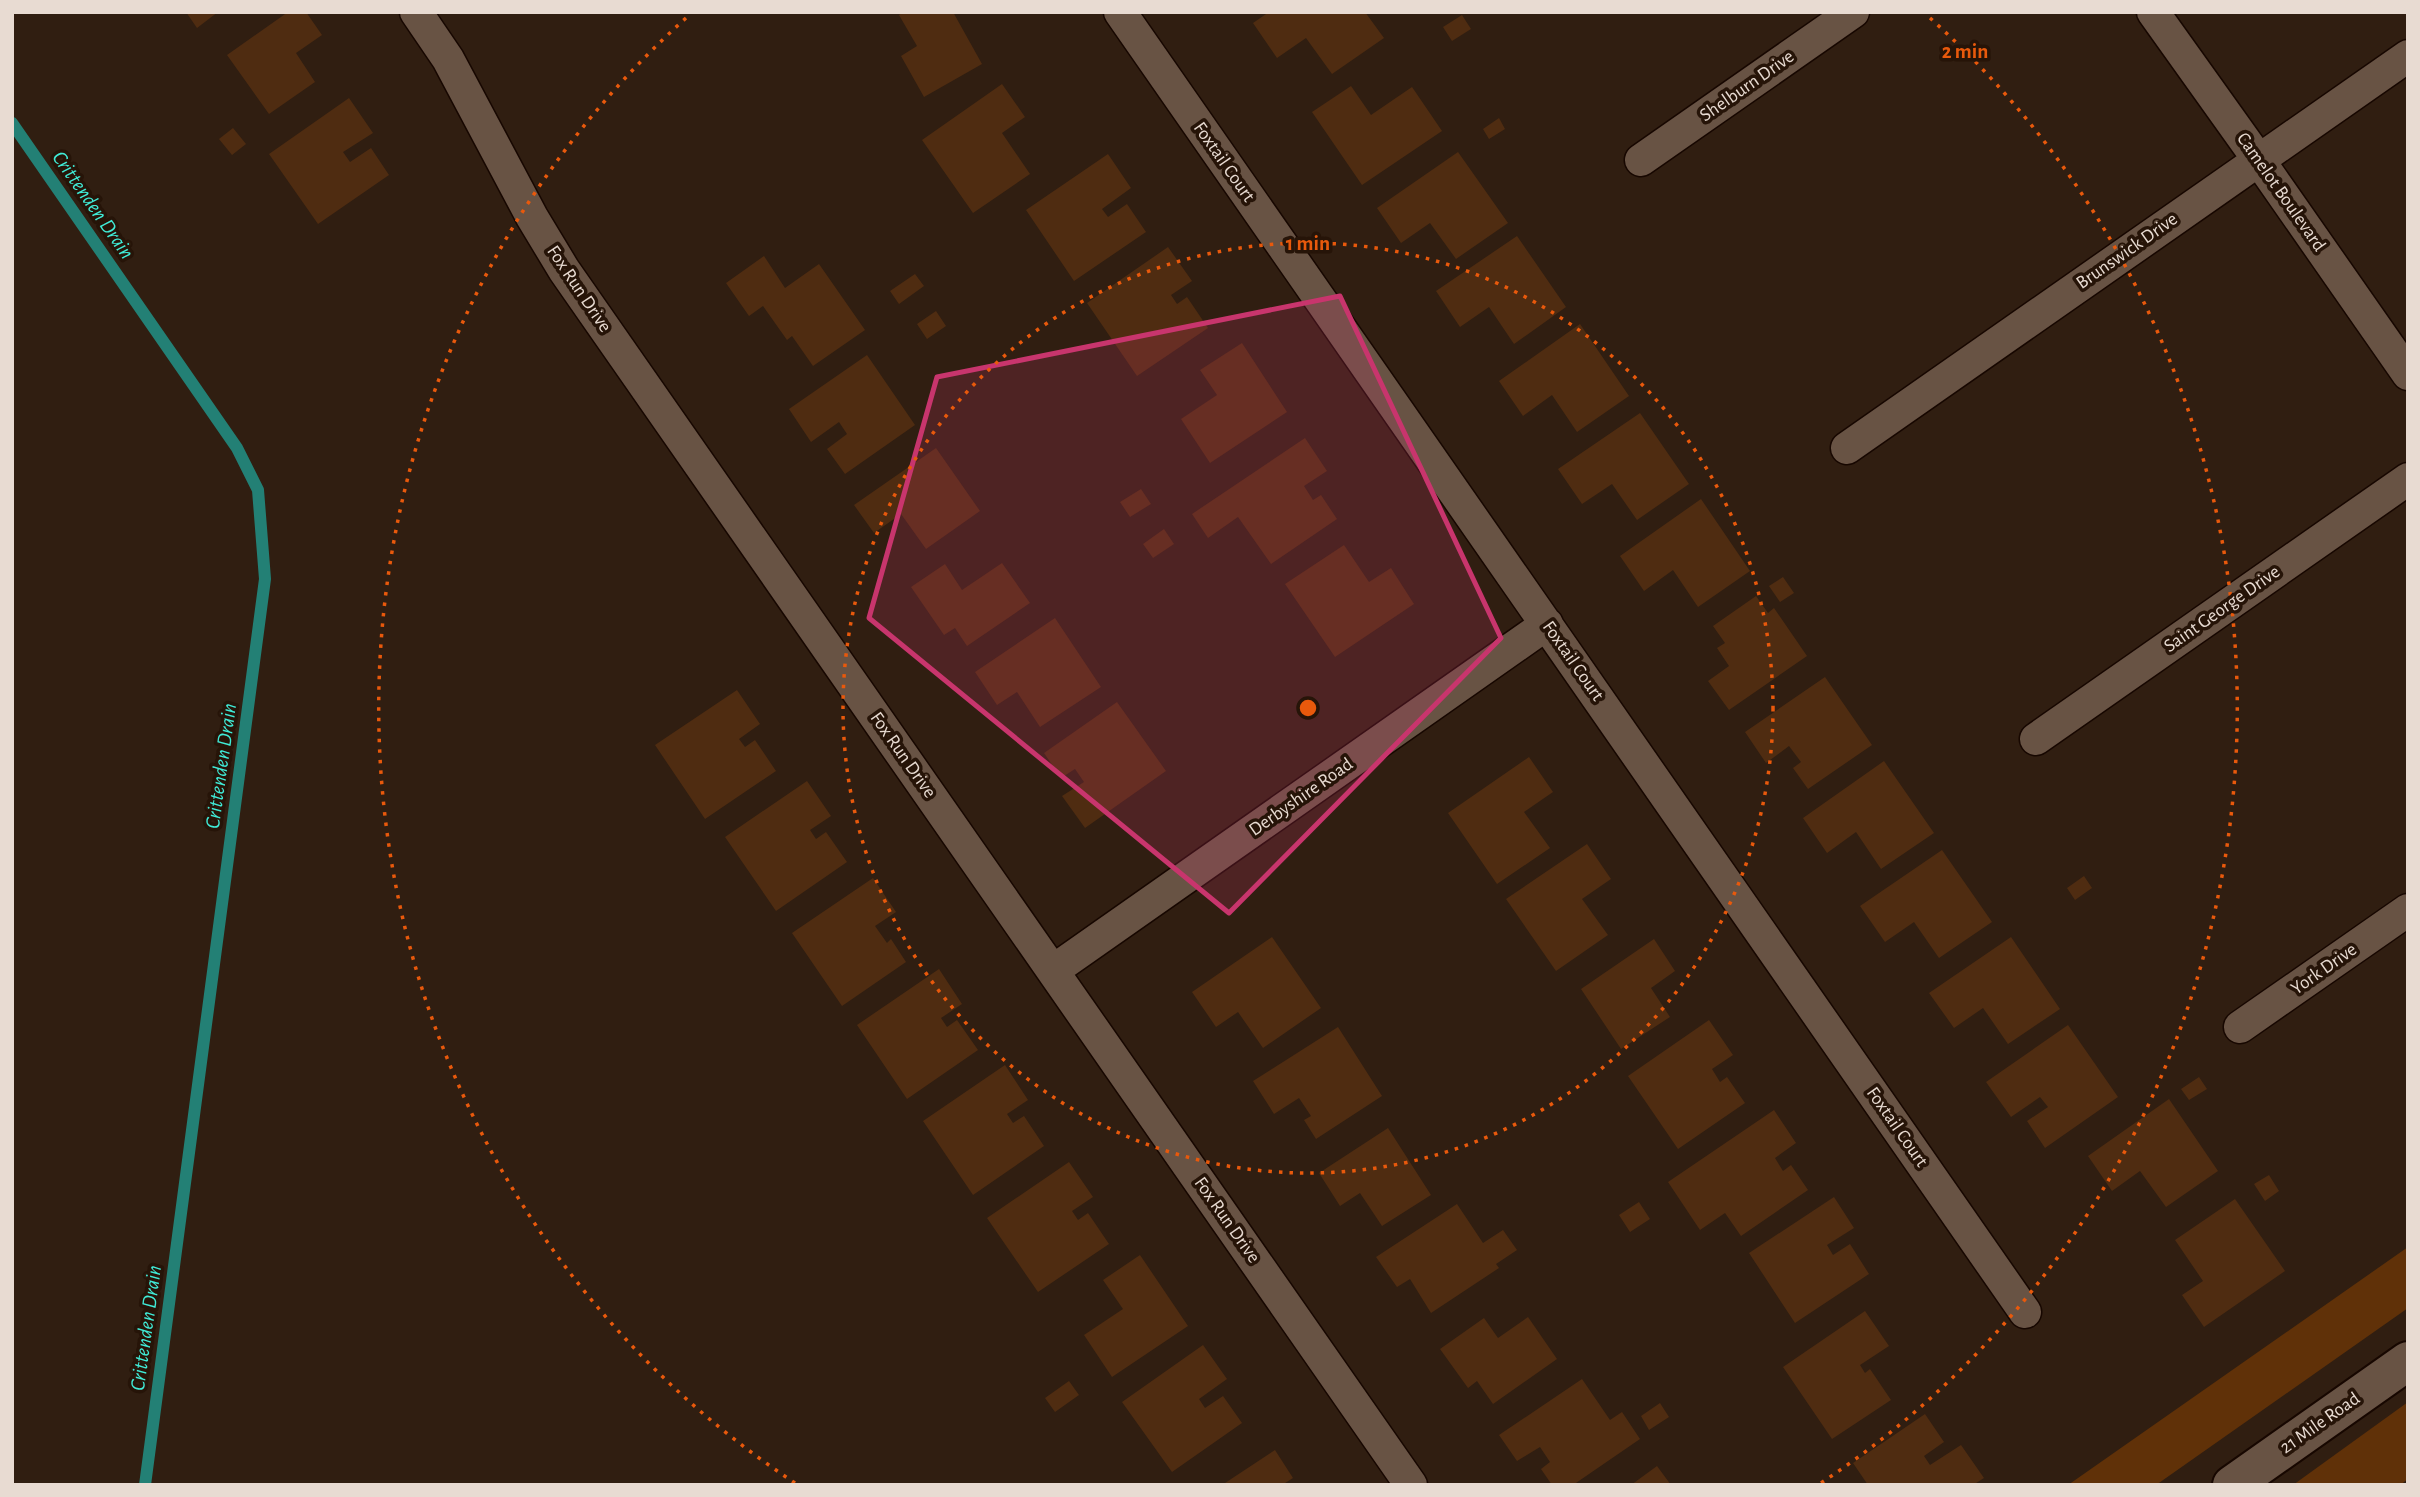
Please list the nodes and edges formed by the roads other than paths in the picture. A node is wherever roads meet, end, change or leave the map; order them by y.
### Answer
1 (416, 12) edge
2 (1120, 12) edge
3 (1853, 12) edge
4 (2153, 12) edge
5 (2408, 56) edge
6 (2259, 159) junction
7 (1641, 160) dead end
8 (2408, 374) edge
9 (1847, 448) dead end
10 (2408, 479) edge
11 (1547, 624) junction
12 (2036, 739) dead end
13 (2408, 910) edge
14 (1054, 970) junction
15 (2241, 1027) dead end
16 (2025, 1312) dead end
17 (2408, 1361) edge
18 (1411, 1485) edge
19 (2232, 1485) edge

1 - 14 street, Fox Run Drive
2 - 11 street, Foxtail Court
3 - 7 street, Shelburn Drive
4 - 6 street, Camelot Boulevard
5 - 6 street, Brunswick Drive
6 - 8 street, Camelot Boulevard
6 - 9 street, Brunswick Drive
10 - 12 street, Saint George Drive
11 - 14 street, Derbyshire Road
11 - 16 street, Foxtail Court
13 - 15 street, York Drive
14 - 18 street, Fox Run Drive
17 - 19 street, 21 Mile Road

